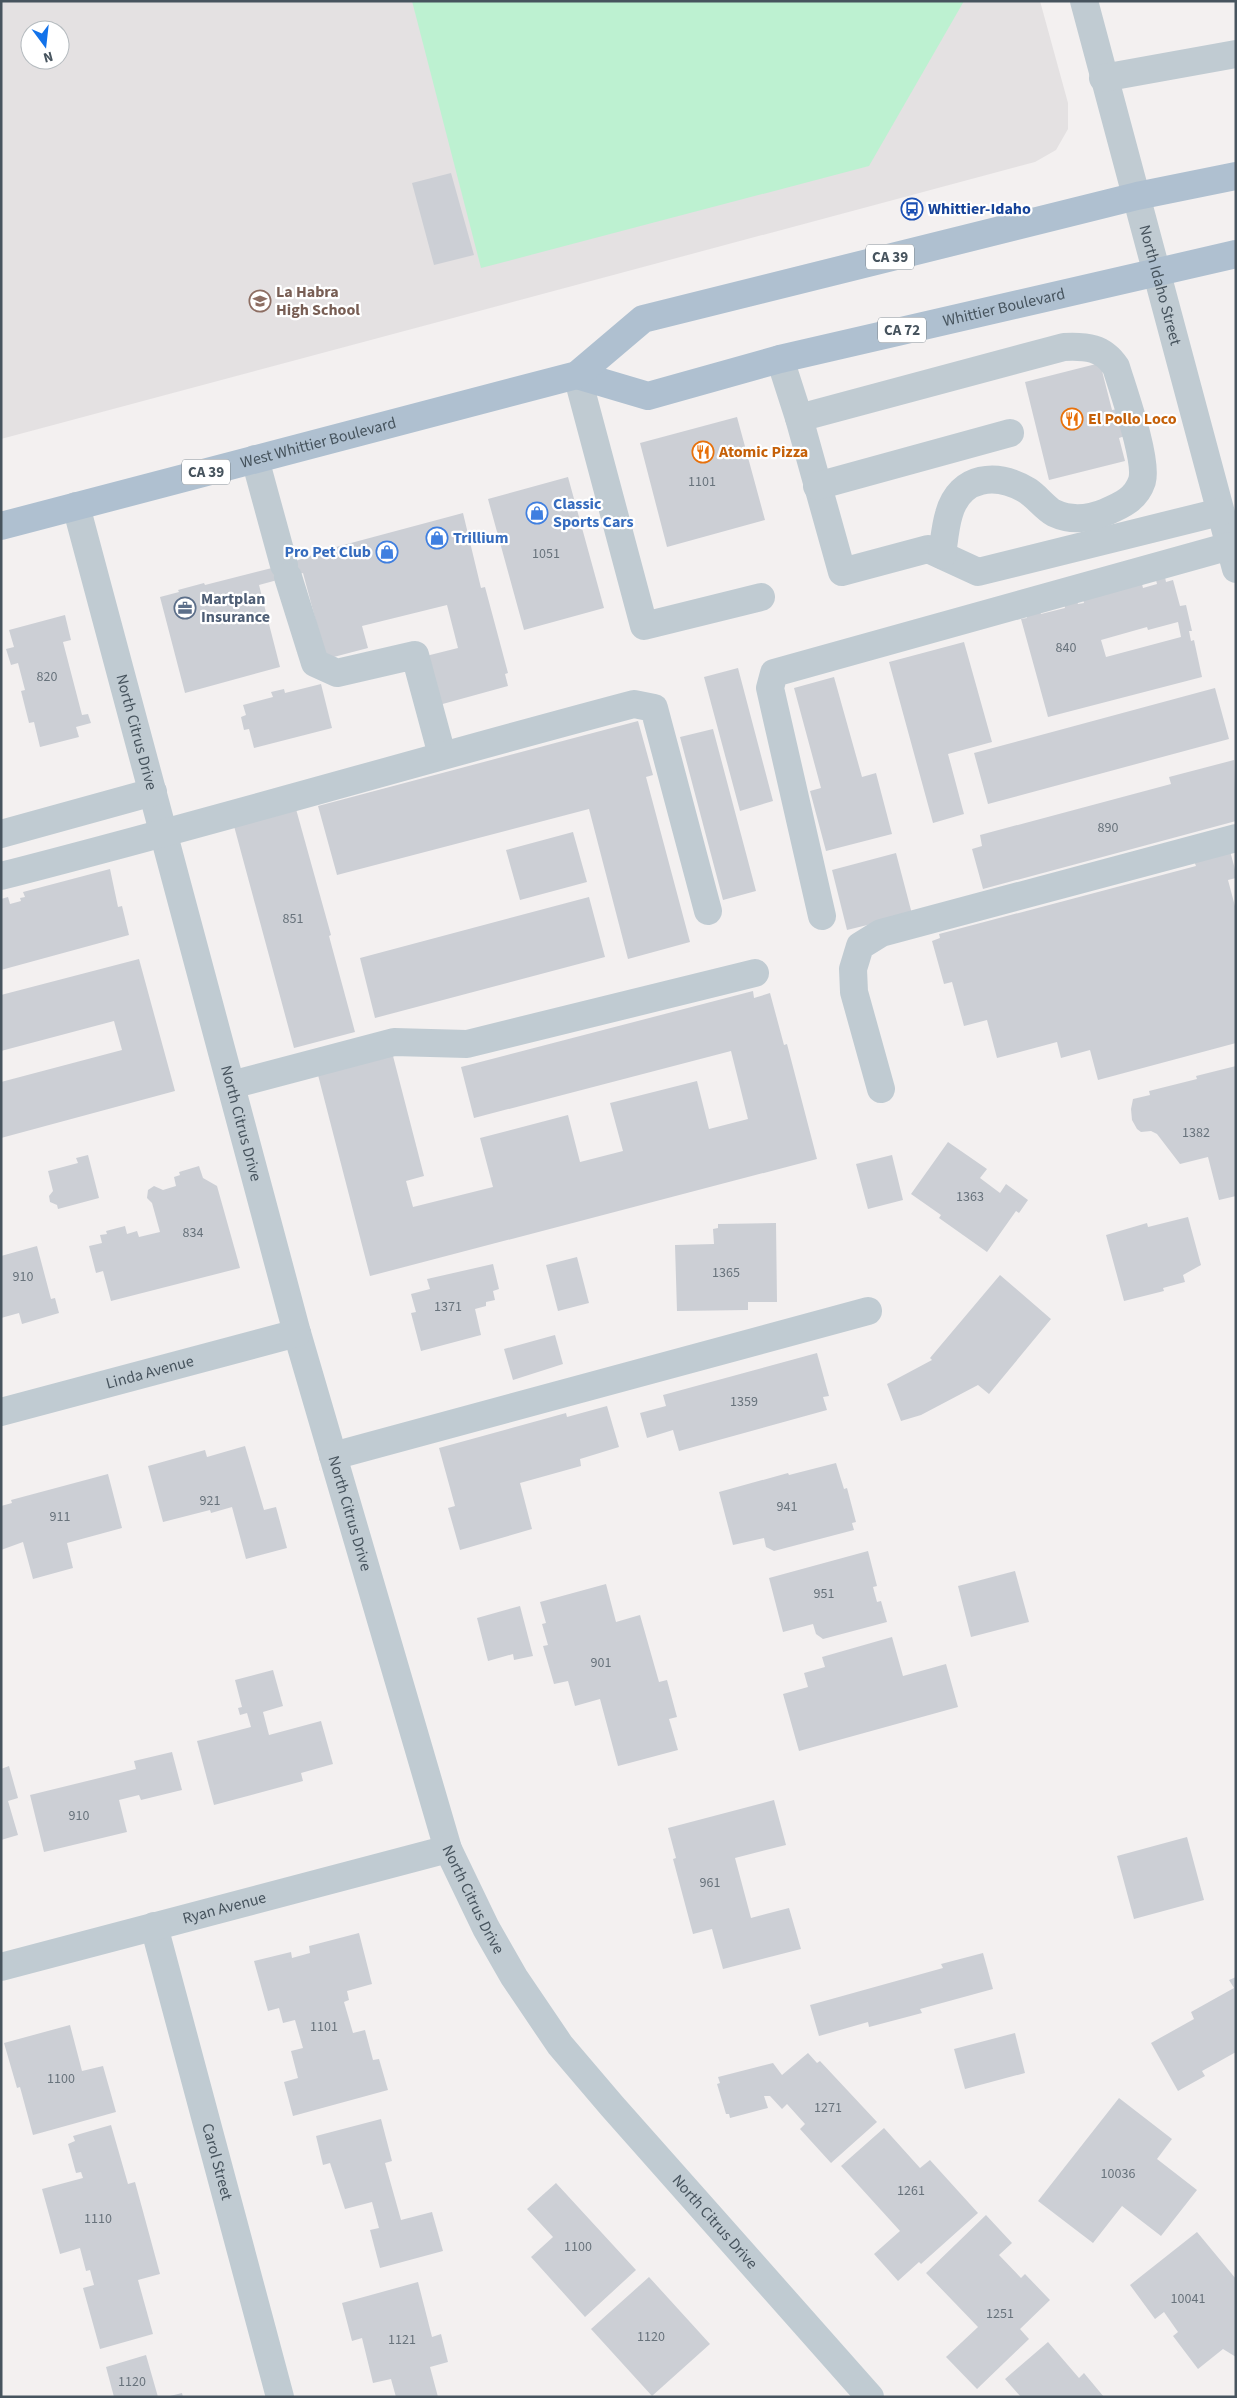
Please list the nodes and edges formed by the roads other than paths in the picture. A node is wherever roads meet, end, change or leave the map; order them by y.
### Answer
1 (1084, 1) edge
2 (1236, 54) edge
3 (1103, 78) junction
4 (1236, 176) edge
5 (1137, 196) junction
6 (1236, 254) edge
7 (1156, 271) junction
8 (780, 359) junction
9 (577, 375) junction
10 (799, 418) junction
11 (1010, 433) dead end
12 (255, 459) junction
13 (817, 486) junction
14 (76, 506) junction
15 (1220, 512) junction
16 (1, 526) edge
17 (942, 555) junction
18 (1233, 558) edge
19 (761, 597) dead end
20 (442, 755) junction
21 (153, 792) junction
22 (2, 829) edge
23 (164, 834) junction
24 (1236, 838) edge
25 (1, 876) edge
26 (708, 911) dead end
27 (822, 916) dead end
28 (755, 973) dead end
29 (231, 1085) junction
30 (881, 1089) dead end
31 (868, 1311) dead end
32 (297, 1333) junction
33 (1, 1412) edge
34 (333, 1456) junction
35 (448, 1849) junction
36 (154, 1926) junction
37 (1, 1967) edge
38 (280, 2397) edge
39 (870, 2397) edge

1 - 3 street, North Idaho Street
2 - 3 street
3 - 5 street, North Idaho Street
4 - 5 main road, CA 39
5 - 7 street, North Idaho Street
5 - 9 main road, West Whittier Boulevard / CA 39
6 - 7 main road
7 - 8 main road, Whittier Boulevard / CA 72
7 - 15 street, North Idaho Street
8 - 9 main road, Whittier Boulevard / CA 72
8 - 10 street
9 - 12 main road, West Whittier Boulevard / CA 39
9 - 19 street
10 - 13 street
10 - 17 street
11 - 13 street
12 - 14 main road, West Whittier Boulevard / CA 39
12 - 20 street
13 - 17 street
14 - 16 main road, West Whittier Boulevard / CA 39
14 - 21 street, North Citrus Drive
15 - 17 street
15 - 18 street, North Idaho Street
18 - 27 street
20 - 23 street
20 - 26 street
21 - 22 street
21 - 23 street, North Citrus Drive
23 - 25 street
23 - 29 street, North Citrus Drive
24 - 30 street
28 - 29 street
29 - 32 street, North Citrus Drive
31 - 34 street
32 - 33 street, Linda Avenue
32 - 34 street, North Citrus Drive
34 - 35 street, North Citrus Drive
35 - 36 street, Ryan Avenue
35 - 39 street, North Citrus Drive
36 - 37 street, Ryan Avenue
36 - 38 street, Carol Street

